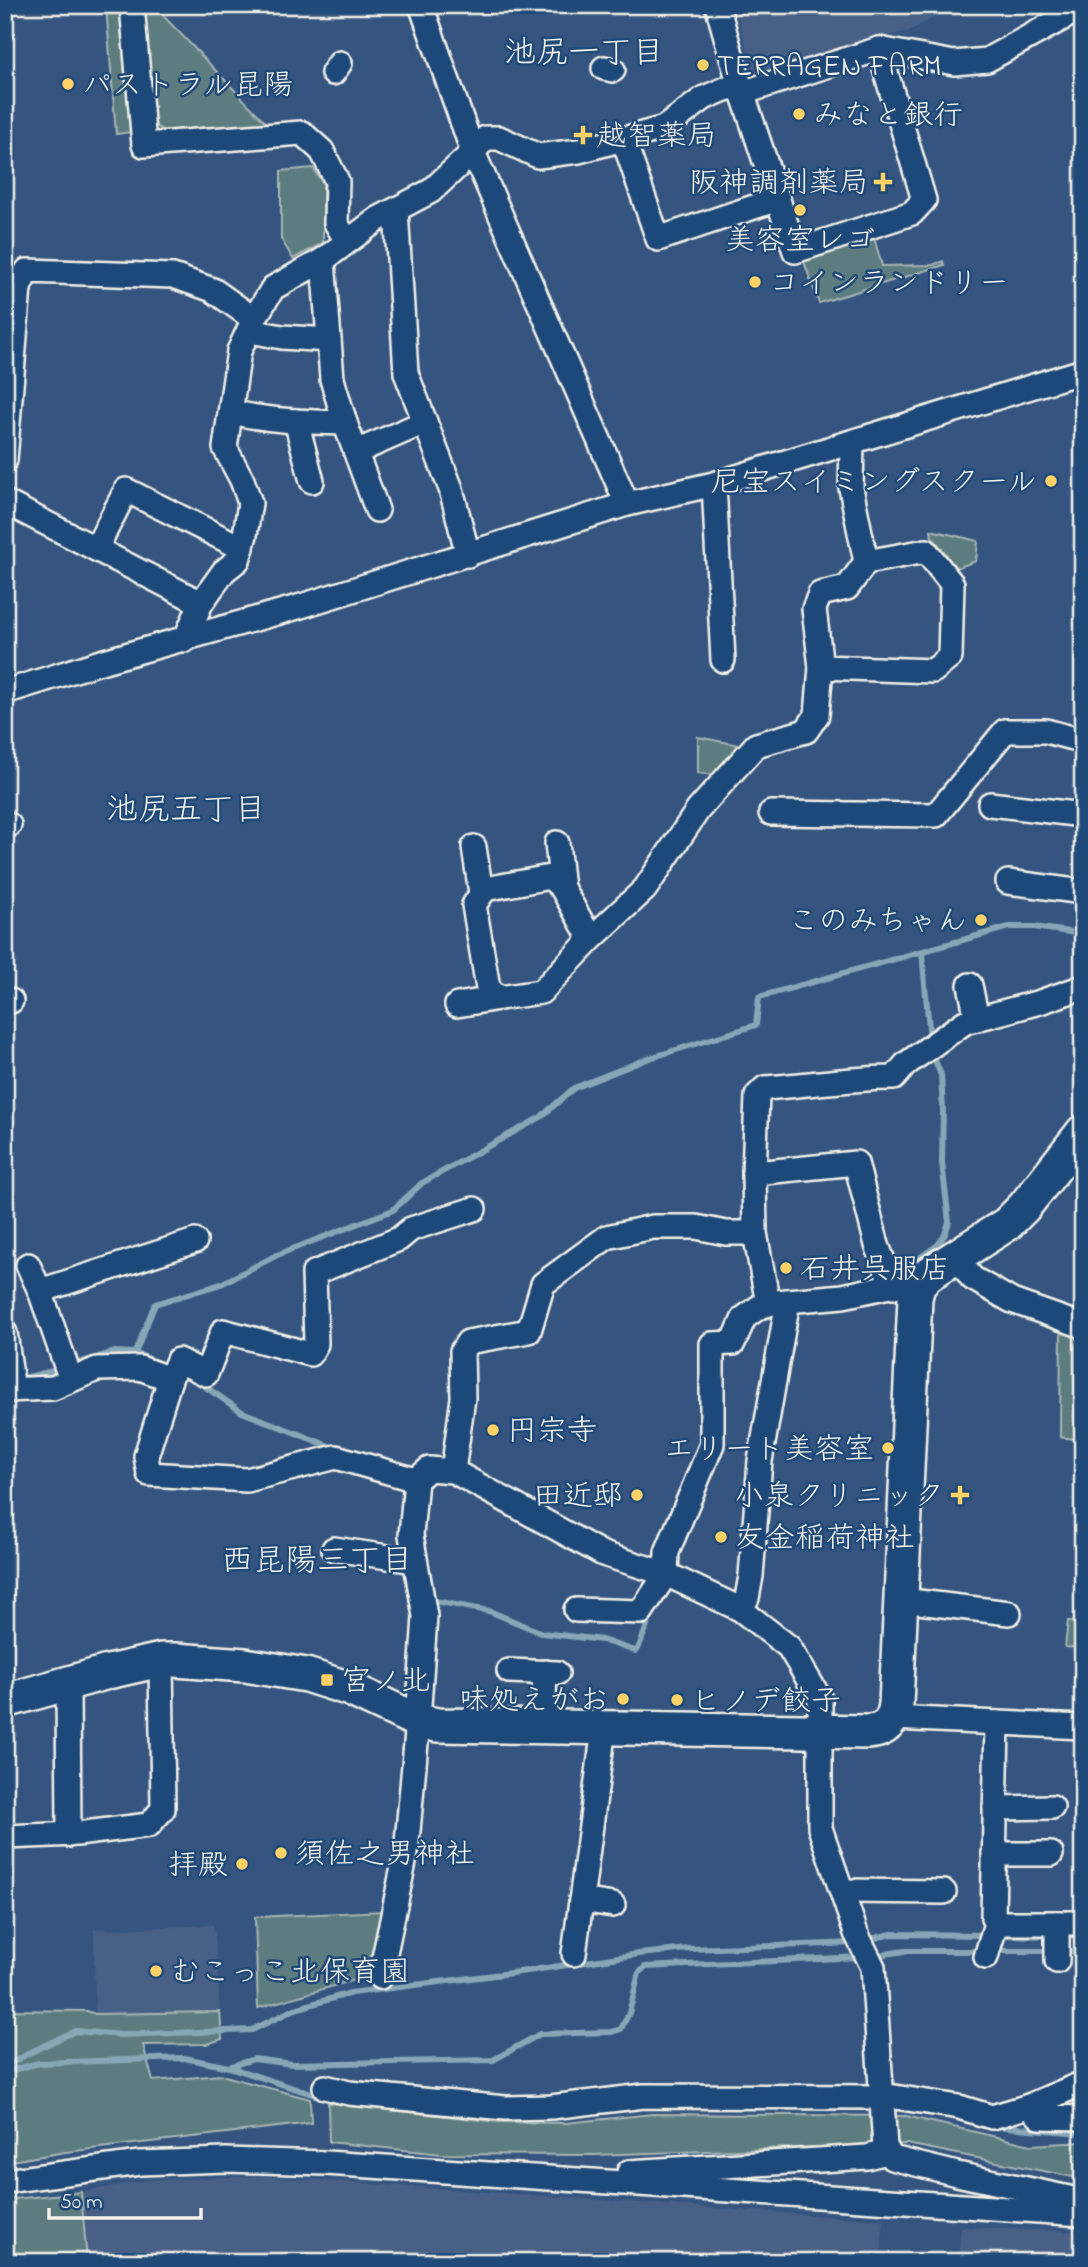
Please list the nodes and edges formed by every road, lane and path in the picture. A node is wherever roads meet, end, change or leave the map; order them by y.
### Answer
1 (132, 5) edge
2 (421, 5) edge
3 (717, 5) edge
4 (1083, 7) edge
5 (879, 49) junction
6 (741, 90) junction
7 (624, 141) junction
8 (473, 152) junction
9 (778, 199) junction
10 (396, 210) junction
11 (347, 241) junction
12 (323, 260) junction
13 (12, 282) edge
14 (252, 325) junction
15 (329, 340) junction
16 (1083, 371) edge
17 (231, 412) junction
18 (296, 421) junction
19 (425, 422) junction
20 (345, 423) junction
21 (852, 442) junction
22 (356, 452) junction
23 (5, 460) edge
24 (312, 481) dead end
25 (714, 484) junction
26 (5, 502) edge
27 (627, 504) junction
28 (377, 510) dead end
29 (242, 548) junction
30 (96, 549) junction
31 (468, 555) junction
32 (866, 562) junction
33 (201, 603) junction
34 (185, 640) junction
35 (729, 649) dead end
36 (821, 667) junction
37 (5, 692) edge
38 (1083, 741) edge
39 (990, 804) dead end
40 (771, 813) dead end
41 (1083, 815) edge
42 (557, 843) dead end
43 (474, 847) dead end
44 (1007, 882) dead end
45 (562, 888) junction
46 (1083, 892) edge
47 (470, 909) junction
48 (591, 939) junction
49 (970, 985) dead end
50 (1083, 987) edge
51 (499, 998) junction
52 (457, 1005) dead end
53 (977, 1019) junction
54 (1083, 1132) edge
55 (754, 1173) junction
56 (474, 1209) dead end
57 (755, 1233) junction
58 (195, 1241) dead end
59 (956, 1256) junction
60 (28, 1265) dead end
61 (908, 1283) junction
62 (40, 1291) junction
63 (778, 1303) junction
64 (1083, 1326) edge
65 (5, 1333) edge
66 (170, 1379) junction
67 (71, 1380) junction
68 (10, 1384) edge
69 (453, 1471) junction
70 (416, 1480) junction
71 (334, 1549) dead end
72 (415, 1561) junction
73 (666, 1574) junction
74 (902, 1600) junction
75 (740, 1608) junction
76 (576, 1610) dead end
77 (1009, 1613) dead end
78 (161, 1660) junction
79 (509, 1671) dead end
80 (68, 1685) junction
81 (5, 1701) edge
82 (893, 1718) junction
83 (418, 1721) junction
84 (997, 1723) junction
85 (543, 1726) junction
86 (1083, 1727) edge
87 (604, 1728) junction
88 (821, 1732) junction
89 (1052, 1807) dead end
90 (995, 1808) junction
91 (69, 1835) junction
92 (5, 1837) edge
93 (994, 1854) junction
94 (1051, 1854) dead end
95 (842, 1891) junction
96 (944, 1892) dead end
97 (581, 1900) junction
98 (613, 1905) dead end
99 (997, 1920) junction
100 (1083, 1923) edge
101 (1057, 1926) junction
102 (574, 1954) dead end
103 (986, 1957) dead end
104 (1056, 1961) dead end
105 (380, 1977) dead end
106 (1083, 2083) edge
107 (325, 2087) dead end
108 (882, 2097) junction
109 (1034, 2111) junction
110 (1083, 2118) edge
111 (884, 2136) junction
112 (589, 2180) junction
113 (5, 2181) edge
114 (1083, 2200) edge
115 (1083, 2214) edge

1 - 11 street
2 - 8 street
3 - 6 street
4 - 5 street
5 - 6 street
5 - 9 street
6 - 7 street
6 - 9 street
7 - 8 street
7 - 9 street
8 - 10 street
8 - 27 street
10 - 11 street
10 - 19 street
11 - 12 street
12 - 14 street
12 - 15 street
13 - 14 street
13 - 23 street
14 - 15 street
14 - 17 street
15 - 20 street
16 - 21 street
17 - 18 street
17 - 29 street
18 - 20 street
18 - 24 street
19 - 22 street
19 - 31 street
20 - 22 street
21 - 25 street
21 - 32 street
22 - 28 street
25 - 27 street
25 - 35 street
26 - 30 street
27 - 31 street
29 - 30 street
29 - 33 street
30 - 33 street
31 - 34 street
32 - 36 street
32 - 36 street
33 - 34 street
34 - 37 street
36 - 48 street
38 - 40 street
39 - 41 street
42 - 45 street
43 - 47 street
44 - 46 street
45 - 47 street
45 - 48 street
47 - 51 street
48 - 51 street
49 - 53 street
50 - 53 street
51 - 52 street
53 - 55 street
54 - 59 street
55 - 57 street
55 - 61 street
56 - 66 street
57 - 63 street
57 - 69 street
58 - 62 street
59 - 61 street
59 - 64 street
60 - 62 street
61 - 63 street
61 - 74 street
62 - 67 street
63 - 73 street
63 - 75 street
65 - 68 street
66 - 67 street
66 - 70 street
67 - 68 street
69 - 70 street
69 - 73 street
70 - 72 street
71 - 72 street
72 - 83 street
73 - 75 street
73 - 76 street
74 - 77 street
74 - 82 street
75 - 88 street
78 - 80 street
78 - 83 street
78 - 91 street
79 - 85 street
80 - 81 street
80 - 91 street
82 - 84 street
82 - 88 street
83 - 85 street
83 - 105 street
84 - 86 street
84 - 90 street
85 - 87 street
87 - 88 street
87 - 97 street
88 - 95 street
89 - 90 street
90 - 93 street
91 - 92 street
93 - 94 street
93 - 99 street
95 - 96 street
95 - 108 street
97 - 98 street
97 - 102 street
99 - 101 street
99 - 103 street
100 - 101 street
101 - 104 street
106 - 109 street
107 - 108 street
108 - 109 street
108 - 111 street
109 - 110 street
111 - 112 street
111 - 114 street
112 - 113 street
112 - 115 street

